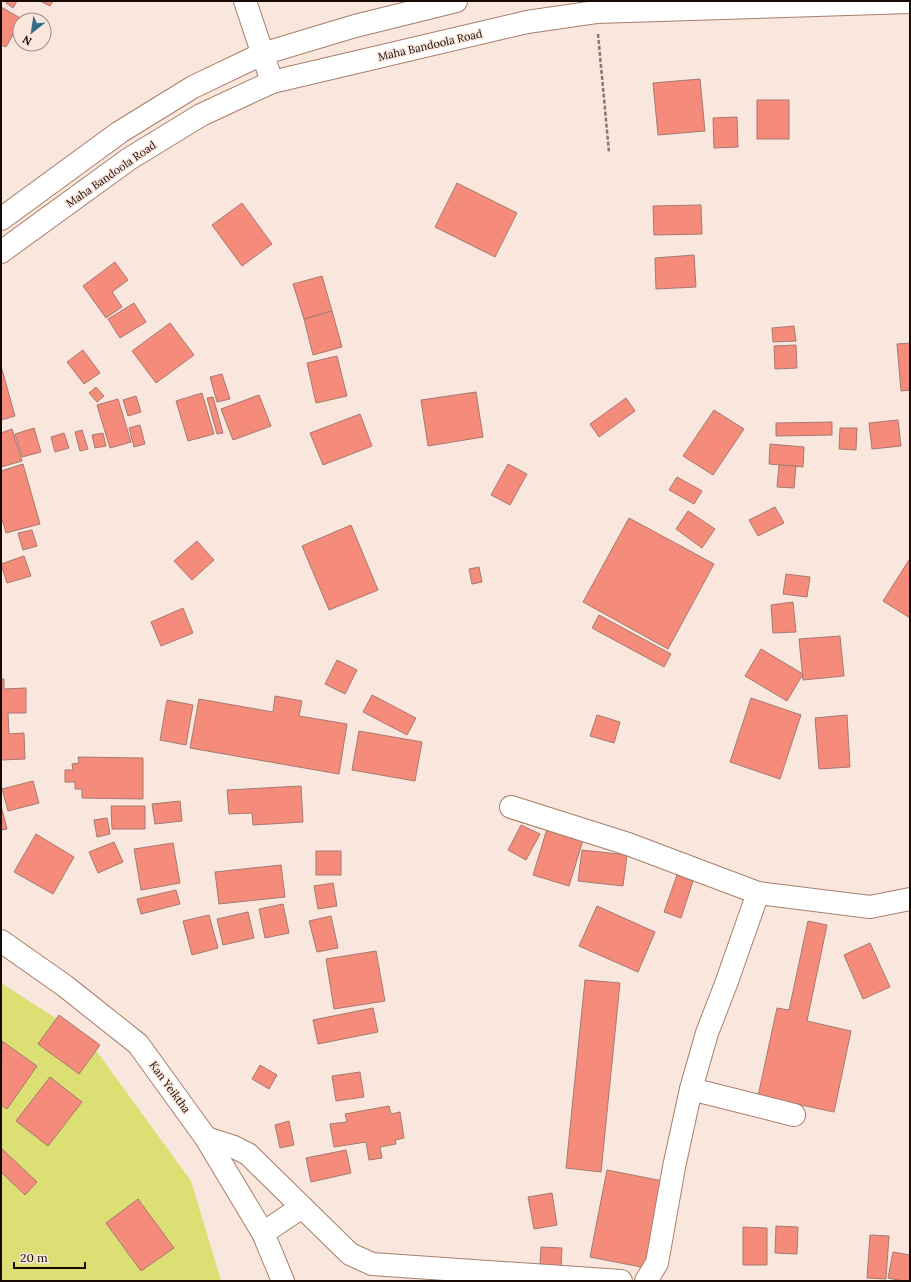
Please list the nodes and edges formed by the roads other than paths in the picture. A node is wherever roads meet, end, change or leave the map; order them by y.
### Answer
1 (245, 1) edge
2 (456, 1) edge
3 (897, 2) edge
4 (262, 54) junction
5 (272, 82) junction
6 (1, 219) edge
7 (1, 252) edge
8 (511, 807) dead end
9 (758, 893) junction
10 (910, 899) edge
11 (1, 941) edge
12 (691, 1089) junction
13 (794, 1115) dead end
14 (206, 1138) junction
15 (302, 1207) junction
16 (263, 1233) junction
17 (283, 1281) edge
18 (621, 1281) edge
19 (646, 1281) edge

1 - 4 street
2 - 4 street
3 - 5 street, Maha Bandoola Road
4 - 5 street
4 - 6 street
5 - 7 street, Maha Bandoola Road
8 - 9 street
9 - 10 street
9 - 12 street
11 - 14 street, Kan Yeiktha
12 - 13 street
12 - 19 street
14 - 15 street
14 - 16 street, Kan Yeiktha
15 - 16 street
15 - 18 street
16 - 17 street, Kan Yeiktha

